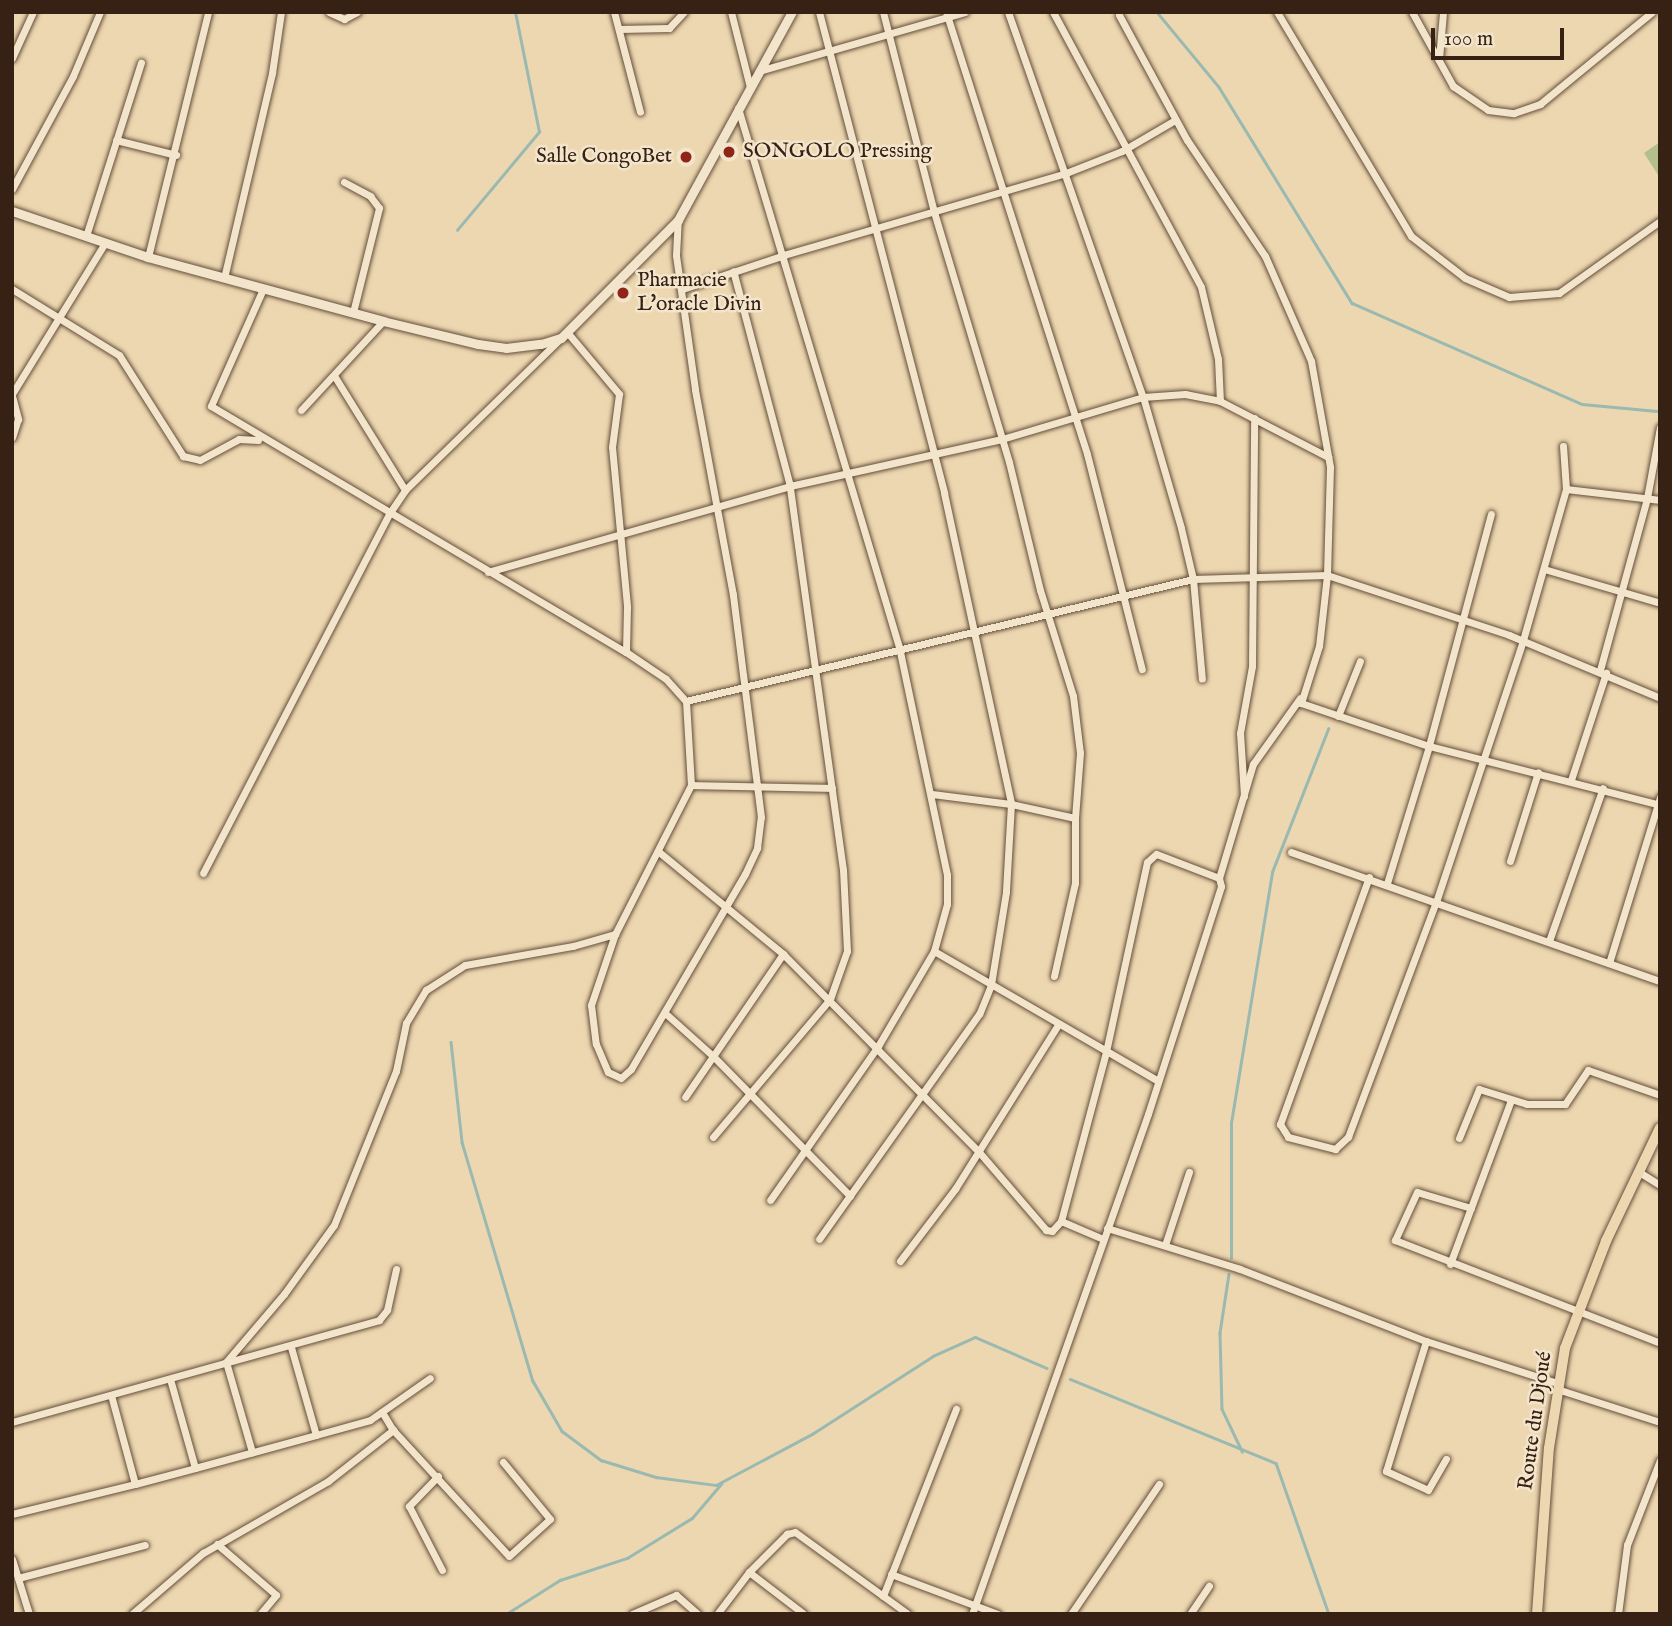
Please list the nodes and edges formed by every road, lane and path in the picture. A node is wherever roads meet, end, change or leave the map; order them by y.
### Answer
1 (33, 12) edge
2 (100, 12) edge
3 (208, 12) edge
4 (281, 12) edge
5 (329, 12) edge
6 (357, 12) edge
7 (614, 12) edge
8 (684, 12) edge
9 (731, 12) edge
10 (792, 12) edge
11 (819, 12) edge
12 (883, 12) edge
13 (965, 12) edge
14 (1009, 12) edge
15 (1053, 12) edge
16 (1277, 12) edge
17 (1412, 12) edge
18 (1443, 12) edge
19 (1652, 12) edge
20 (947, 15) edge
21 (1119, 15) dead end
22 (619, 29) junction
23 (890, 35) junction
24 (829, 53) junction
25 (12, 58) edge
26 (1439, 59) junction
27 (141, 63) dead end
28 (759, 71) junction
29 (750, 87) junction
30 (738, 108) junction
31 (640, 111) dead end
32 (1175, 120) junction
33 (116, 140) junction
34 (1126, 149) junction
35 (176, 155) junction
36 (1066, 173) junction
37 (344, 182) dead end
38 (12, 189) edge
39 (1006, 193) junction
40 (12, 211) edge
41 (933, 212) junction
42 (678, 220) junction
43 (1660, 221) edge
44 (877, 228) junction
45 (86, 236) junction
46 (105, 243) junction
47 (784, 255) junction
48 (148, 257) junction
49 (733, 271) junction
50 (224, 278) junction
51 (12, 289) edge
52 (263, 289) junction
53 (682, 289) junction
54 (353, 312) junction
55 (57, 317) junction
56 (383, 321) junction
57 (564, 335) junction
58 (335, 377) junction
59 (12, 395) edge
60 (1143, 397) junction
61 (1220, 401) junction
62 (301, 410) dead end
63 (1075, 417) junction
64 (1254, 418) junction
65 (1660, 428) edge
66 (12, 438) edge
67 (1002, 439) junction
68 (267, 443) junction
69 (1563, 446) dead end
70 (933, 454) junction
71 (1328, 457) junction
72 (848, 472) junction
73 (790, 486) junction
74 (1566, 489) junction
75 (405, 490) junction
76 (1647, 498) junction
77 (1660, 500) edge
78 (718, 508) junction
79 (389, 513) junction
80 (1491, 514) dead end
81 (621, 536) junction
82 (1544, 569) junction
83 (488, 572) junction
84 (1327, 575) junction
85 (1193, 579) junction
86 (1254, 580) junction
87 (1122, 593) junction
88 (1621, 593) junction
89 (1660, 603) edge
90 (1047, 613) junction
91 (1465, 620) junction
92 (975, 628) junction
93 (1523, 640) junction
94 (899, 647) junction
95 (626, 652) junction
96 (1360, 660) dead end
97 (1142, 669) dead end
98 (815, 671) junction
99 (1603, 671) junction
100 (1202, 678) dead end
101 (747, 690) junction
102 (1300, 698) junction
103 (1660, 698) edge
104 (686, 701) junction
105 (1338, 716) junction
106 (1429, 746) junction
107 (1484, 759) junction
108 (1538, 772) junction
109 (1571, 780) junction
110 (691, 785) junction
111 (759, 785) junction
112 (832, 788) junction
113 (1603, 788) junction
114 (932, 794) junction
115 (1244, 796) junction
116 (1659, 802) edge
117 (1011, 804) junction
118 (1075, 818) junction
119 (659, 852) junction
120 (1291, 852) dead end
121 (1510, 861) dead end
122 (203, 873) dead end
123 (1369, 877) junction
124 (1219, 878) junction
125 (1387, 883) junction
126 (1436, 902) junction
127 (728, 905) junction
128 (615, 934) junction
129 (1549, 941) junction
130 (934, 951) junction
131 (783, 954) junction
132 (1609, 963) junction
133 (1054, 976) dead end
134 (1659, 977) edge
135 (991, 985) junction
136 (830, 999) junction
137 (665, 1013) junction
138 (1058, 1026) junction
139 (878, 1046) junction
140 (1106, 1052) junction
141 (713, 1056) junction
142 (1158, 1081) junction
143 (920, 1092) junction
144 (749, 1094) junction
145 (1660, 1095) edge
146 (685, 1097) dead end
147 (1511, 1100) junction
148 (1660, 1128) edge
149 (713, 1137) dead end
150 (1459, 1138) dead end
151 (805, 1152) junction
152 (979, 1152) junction
153 (1189, 1172) dead end
154 (1639, 1172) junction
155 (1660, 1185) edge
156 (850, 1196) junction
157 (770, 1200) dead end
158 (1471, 1208) junction
159 (1061, 1221) junction
160 (1107, 1228) junction
161 (819, 1239) dead end
162 (1103, 1239) junction
163 (1165, 1245) junction
164 (900, 1261) dead end
165 (1450, 1264) junction
166 (396, 1269) dead end
167 (1578, 1310) junction
168 (1426, 1341) junction
169 (1660, 1343) edge
170 (291, 1347) junction
171 (226, 1362) junction
172 (430, 1378) dead end
173 (170, 1379) junction
174 (1557, 1385) junction
175 (111, 1395) junction
176 (956, 1409) dead end
177 (382, 1412) junction
178 (12, 1422) edge
179 (1660, 1422) edge
180 (393, 1430) junction
181 (316, 1435) junction
182 (252, 1452) junction
183 (1446, 1459) dead end
184 (1660, 1460) edge
185 (503, 1462) dead end
186 (195, 1468) junction
187 (438, 1476) junction
188 (135, 1484) junction
189 (1159, 1484) dead end
190 (12, 1514) edge
191 (218, 1544) junction
192 (145, 1545) dead end
193 (12, 1559) edge
194 (442, 1570) dead end
195 (749, 1572) junction
196 (891, 1574) junction
197 (18, 1578) junction
198 (1209, 1586) dead end
199 (883, 1597) junction
200 (973, 1610) edge
201 (133, 1613) edge
202 (29, 1614) edge
203 (260, 1614) edge
204 (632, 1614) edge
205 (698, 1614) edge
206 (717, 1614) edge
207 (804, 1614) edge
208 (908, 1614) edge
209 (998, 1614) edge
210 (1071, 1614) edge
211 (1189, 1614) edge
212 (1537, 1614) edge
213 (1618, 1614) edge

1 - 25 street
2 - 38 street
3 - 35 street
4 - 50 street
5 - 6 street
7 - 22 street
8 - 22 street
9 - 29 street
10 - 28 street
11 - 24 street
12 - 23 street
13 - 20 street
14 - 36 street
15 - 34 street
16 - 43 street
17 - 26 street
18 - 26 street
19 - 26 street
20 - 23 street
20 - 39 street
21 - 32 street
22 - 31 street
23 - 24 street
23 - 41 street
24 - 28 street
24 - 44 street
27 - 33 street
28 - 29 street
29 - 30 street
30 - 42 street
30 - 47 street
32 - 34 street
32 - 71 street
33 - 35 street
33 - 45 street
34 - 36 street
34 - 61 street
35 - 48 street
36 - 39 street
36 - 60 street
37 - 54 street
39 - 41 street
39 - 63 street
40 - 45 street
41 - 44 street
41 - 67 street
42 - 53 street
42 - 57 street
44 - 47 street
44 - 70 street
45 - 46 street
46 - 48 street
46 - 55 street
47 - 49 street
47 - 72 street
48 - 50 street
49 - 53 street
49 - 73 street
50 - 52 street
51 - 55 street
52 - 54 street
52 - 68 street
53 - 78 street
54 - 56 street
55 - 59 street
55 - 68 street
56 - 57 street
56 - 58 street
57 - 75 street
57 - 81 street
58 - 62 street
58 - 75 street
59 - 66 street
60 - 61 street
60 - 63 street
60 - 85 street
61 - 64 street
63 - 67 street
63 - 87 street
64 - 71 street
64 - 86 street
65 - 76 street
67 - 70 street
67 - 90 street
68 - 79 street
69 - 74 street
70 - 72 street
70 - 92 street
71 - 84 street
72 - 73 street
72 - 94 street
73 - 78 street
73 - 98 street
74 - 76 street
74 - 82 street
75 - 79 street
76 - 77 street
76 - 88 street
78 - 81 street
78 - 101 street
79 - 83 street
79 - 122 street
80 - 91 street
81 - 83 street
81 - 95 street
82 - 88 street
82 - 93 street
83 - 95 street
84 - 86 street
84 - 91 street
84 - 102 street
85 - 86 street
85 - 87 street
85 - 100 street
86 - 115 street
87 - 90 street
87 - 97 street
88 - 89 street
88 - 99 street
90 - 92 street
90 - 118 street
91 - 93 street
91 - 106 street
92 - 94 street
92 - 117 street
93 - 99 street
93 - 107 street
94 - 98 street
94 - 114 street
95 - 104 street
96 - 105 street
98 - 101 street
98 - 112 street
99 - 103 street
99 - 109 street
101 - 104 street
101 - 111 street
102 - 105 street
102 - 115 street
104 - 110 street
105 - 106 street
106 - 107 street
106 - 125 street
107 - 108 street
107 - 126 street
108 - 109 street
108 - 121 street
109 - 113 street
110 - 111 street
110 - 119 street
111 - 112 street
111 - 127 street
112 - 136 street
113 - 116 street
113 - 129 street
114 - 117 street
114 - 130 street
115 - 124 street
116 - 132 street
117 - 118 street
117 - 135 street
118 - 133 street
119 - 127 street
119 - 128 street
120 - 123 street
123 - 125 street
123 - 126 street
124 - 140 street
124 - 142 street
125 - 126 street
126 - 129 street
127 - 131 street
127 - 137 street
128 - 137 street
128 - 171 street
129 - 132 street
130 - 135 street
130 - 139 street
131 - 136 street
131 - 141 street
132 - 134 street
135 - 138 street
135 - 143 street
136 - 139 street
136 - 144 street
137 - 141 street
138 - 140 street
138 - 152 street
139 - 143 street
139 - 151 street
140 - 142 street
140 - 159 street
141 - 144 street
141 - 146 street
142 - 160 street
143 - 152 street
143 - 156 street
144 - 149 street
144 - 151 street
145 - 147 street
147 - 150 street
147 - 158 street
148 - 154 main road, Route du Djoué
151 - 156 street
151 - 157 street
152 - 159 street
152 - 164 street
153 - 163 street
154 - 155 street
154 - 167 main road, Route du Djoué
156 - 161 street
158 - 165 street
158 - 165 street
159 - 162 street
160 - 162 street
160 - 163 street
162 - 200 street
163 - 168 street
165 - 167 street
166 - 170 street
167 - 169 street
167 - 174 main road, Route du Djoué
168 - 174 street
168 - 183 street
170 - 171 street
170 - 181 street
171 - 173 street
171 - 182 street
172 - 177 street
173 - 175 street
173 - 186 street
174 - 179 street
174 - 212 main road, Route du Djoué
175 - 178 street
175 - 188 street
176 - 196 street
177 - 180 street
177 - 181 street
180 - 187 street
180 - 191 street
181 - 182 street
182 - 186 street
184 - 213 street
185 - 187 street
186 - 188 street
187 - 194 street
188 - 190 street
189 - 210 street
191 - 201 street
191 - 203 street
192 - 197 street
193 - 197 street
195 - 199 street
195 - 206 street
195 - 207 street
196 - 199 street
196 - 200 street
197 - 202 street
198 - 211 street
199 - 208 street
200 - 209 street
204 - 205 street

